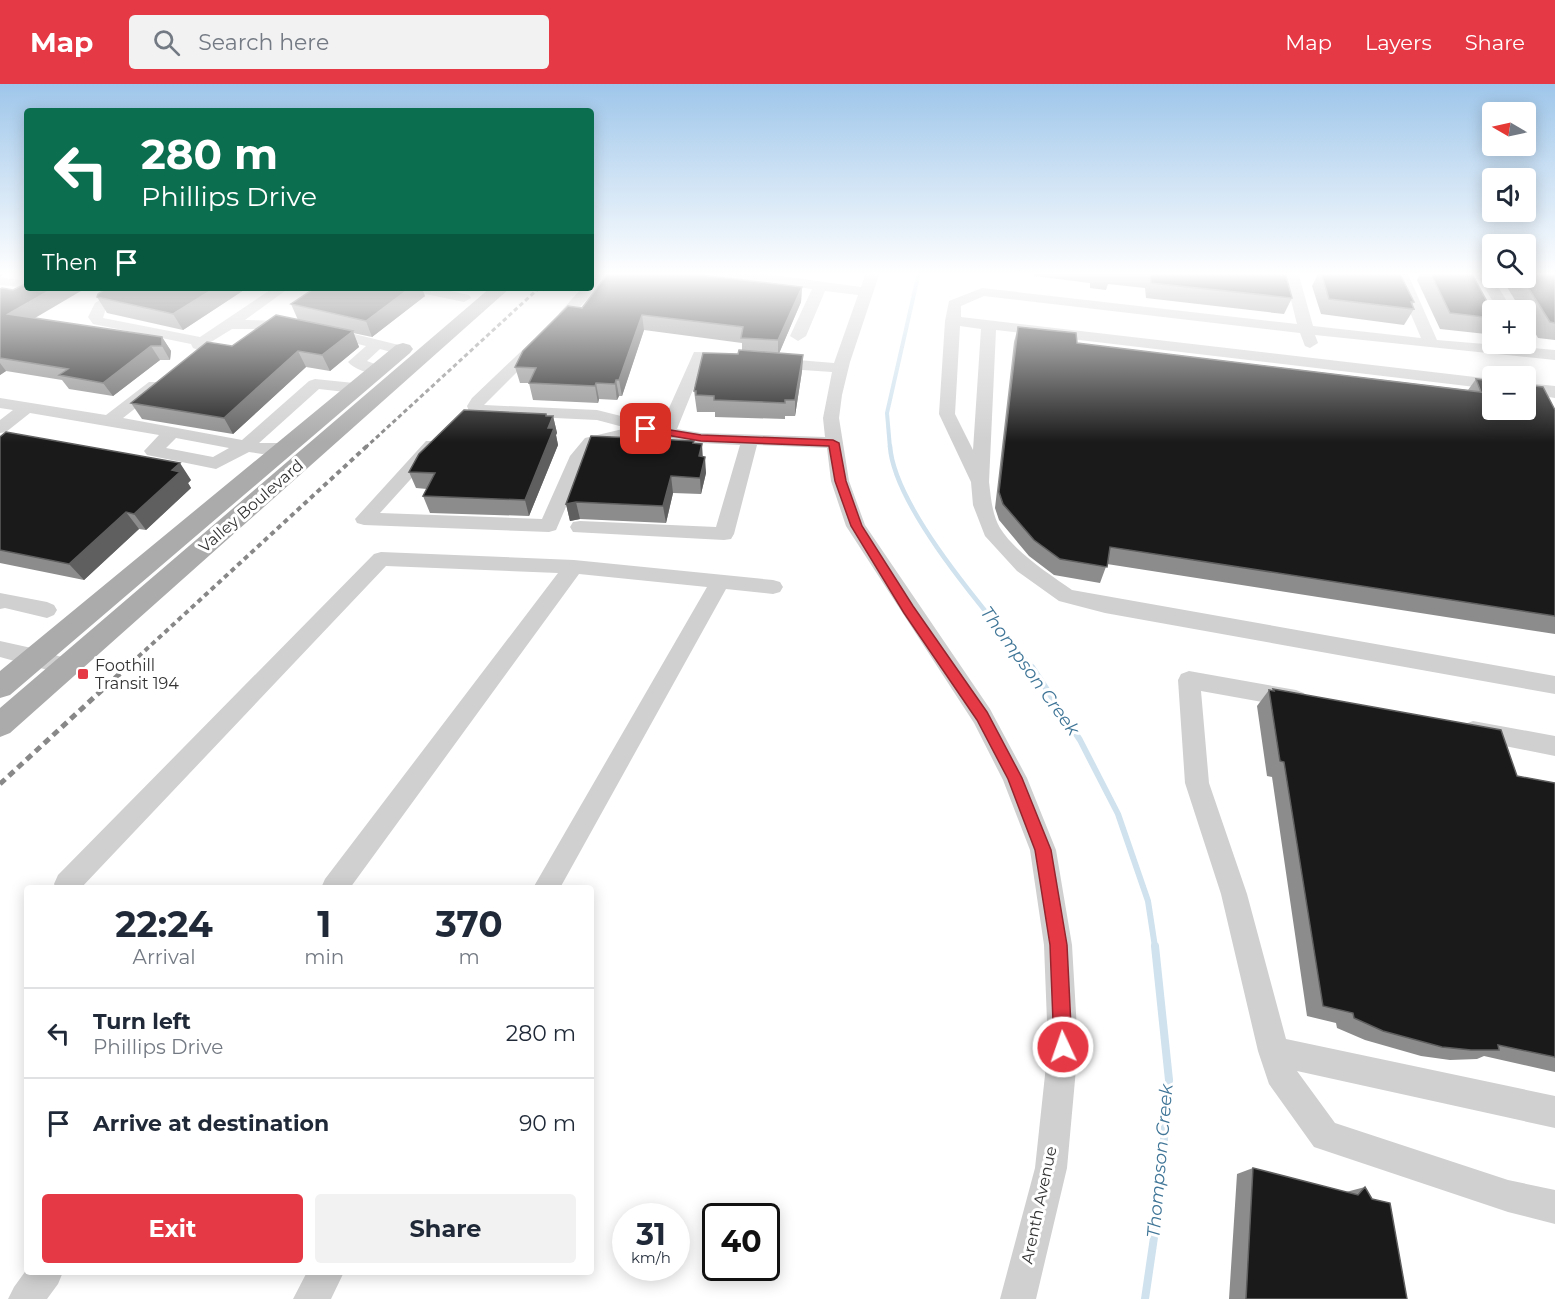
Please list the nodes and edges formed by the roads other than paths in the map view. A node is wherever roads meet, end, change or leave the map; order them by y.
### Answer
1 (132, 329) edge
2 (223, 329) edge
3 (309, 329) edge
4 (423, 329) edge
5 (454, 329) edge
6 (801, 329) edge
7 (854, 329) edge
8 (952, 329) edge
9 (989, 329) edge
10 (1022, 329) edge
11 (1296, 329) edge
12 (1424, 329) edge
13 (1306, 330) junction
14 (548, 333) edge
15 (798, 336) dead end
16 (377, 344) junction
17 (1431, 344) junction
18 (1482, 346) edge
19 (402, 350) junction
20 (1536, 350) edge
21 (1555, 355) edge
22 (1315, 362) junction
23 (841, 368) junction
24 (377, 370) junction
25 (164, 378) edge
26 (1482, 383) edge
27 (354, 388) junction
28 (1536, 389) edge
29 (1555, 393) edge
30 (0, 403) edge
31 (27, 407) junction
32 (109, 421) junction
33 (646, 429) junction
34 (173, 432) junction
35 (4, 433) edge
36 (668, 433) junction
37 (439, 437) edge
38 (750, 440) junction
39 (833, 443) junction
40 (246, 446) junction
41 (285, 447) junction
42 (980, 482) junction
43 (233, 522) junction
44 (580, 527) dead end
45 (574, 567) junction
46 (720, 582) junction
47 (773, 587) dead end
48 (0, 602) edge
49 (47, 610) dead end
50 (0, 649) edge
51 (36, 657) junction
52 (66, 667) junction
53 (1555, 685) edge
54 (0, 687) edge
55 (1315, 703) edge
56 (0, 725) edge
57 (1452, 728) edge
58 (1555, 746) edge
59 (67, 884) dead end
60 (336, 885) edge
61 (548, 885) edge
62 (1274, 1051) junction
63 (1555, 1112) edge
64 (1555, 1207) edge
65 (44, 1275) edge
66 (325, 1275) edge
67 (26, 1299) edge
68 (311, 1299) edge
69 (1017, 1299) edge

1 - 2 street
3 - 16 street
4 - 19 main road, Valley Boulevard
5 - 43 main road, Valley Boulevard
6 - 15 street
7 - 23 street, Arenth Avenue
8 - 42 street
9 - 42 street
10 - 22 street
11 - 13 street
12 - 17 street
13 - 17 street
13 - 22 street
14 - 33 street
16 - 19 street
16 - 24 street
17 - 18 street
19 - 24 main road, Valley Boulevard
20 - 21 street
22 - 26 street
23 - 36 street
23 - 39 street, Arenth Avenue
24 - 27 main road, Valley Boulevard
25 - 32 street
27 - 40 street
27 - 41 main road, Valley Boulevard
28 - 29 street
30 - 31 street
31 - 32 street
31 - 35 street
32 - 34 street
33 - 36 street
33 - 37 street
34 - 40 street
34 - 40 street
36 - 38 street
38 - 39 street
38 - 44 street
39 - 69 street, Arenth Avenue
40 - 41 street
41 - 43 main road
41 - 51 main road, Valley Boulevard
42 - 53 street
43 - 52 main road, Valley Boulevard
45 - 46 street
45 - 59 street
45 - 60 street
46 - 47 street
46 - 61 street
48 - 49 street
50 - 51 street
51 - 52 street
51 - 54 main road, Valley Boulevard
52 - 56 main road, Valley Boulevard
55 - 62 street
57 - 58 street
62 - 63 street
62 - 64 street
65 - 67 street
66 - 68 street

